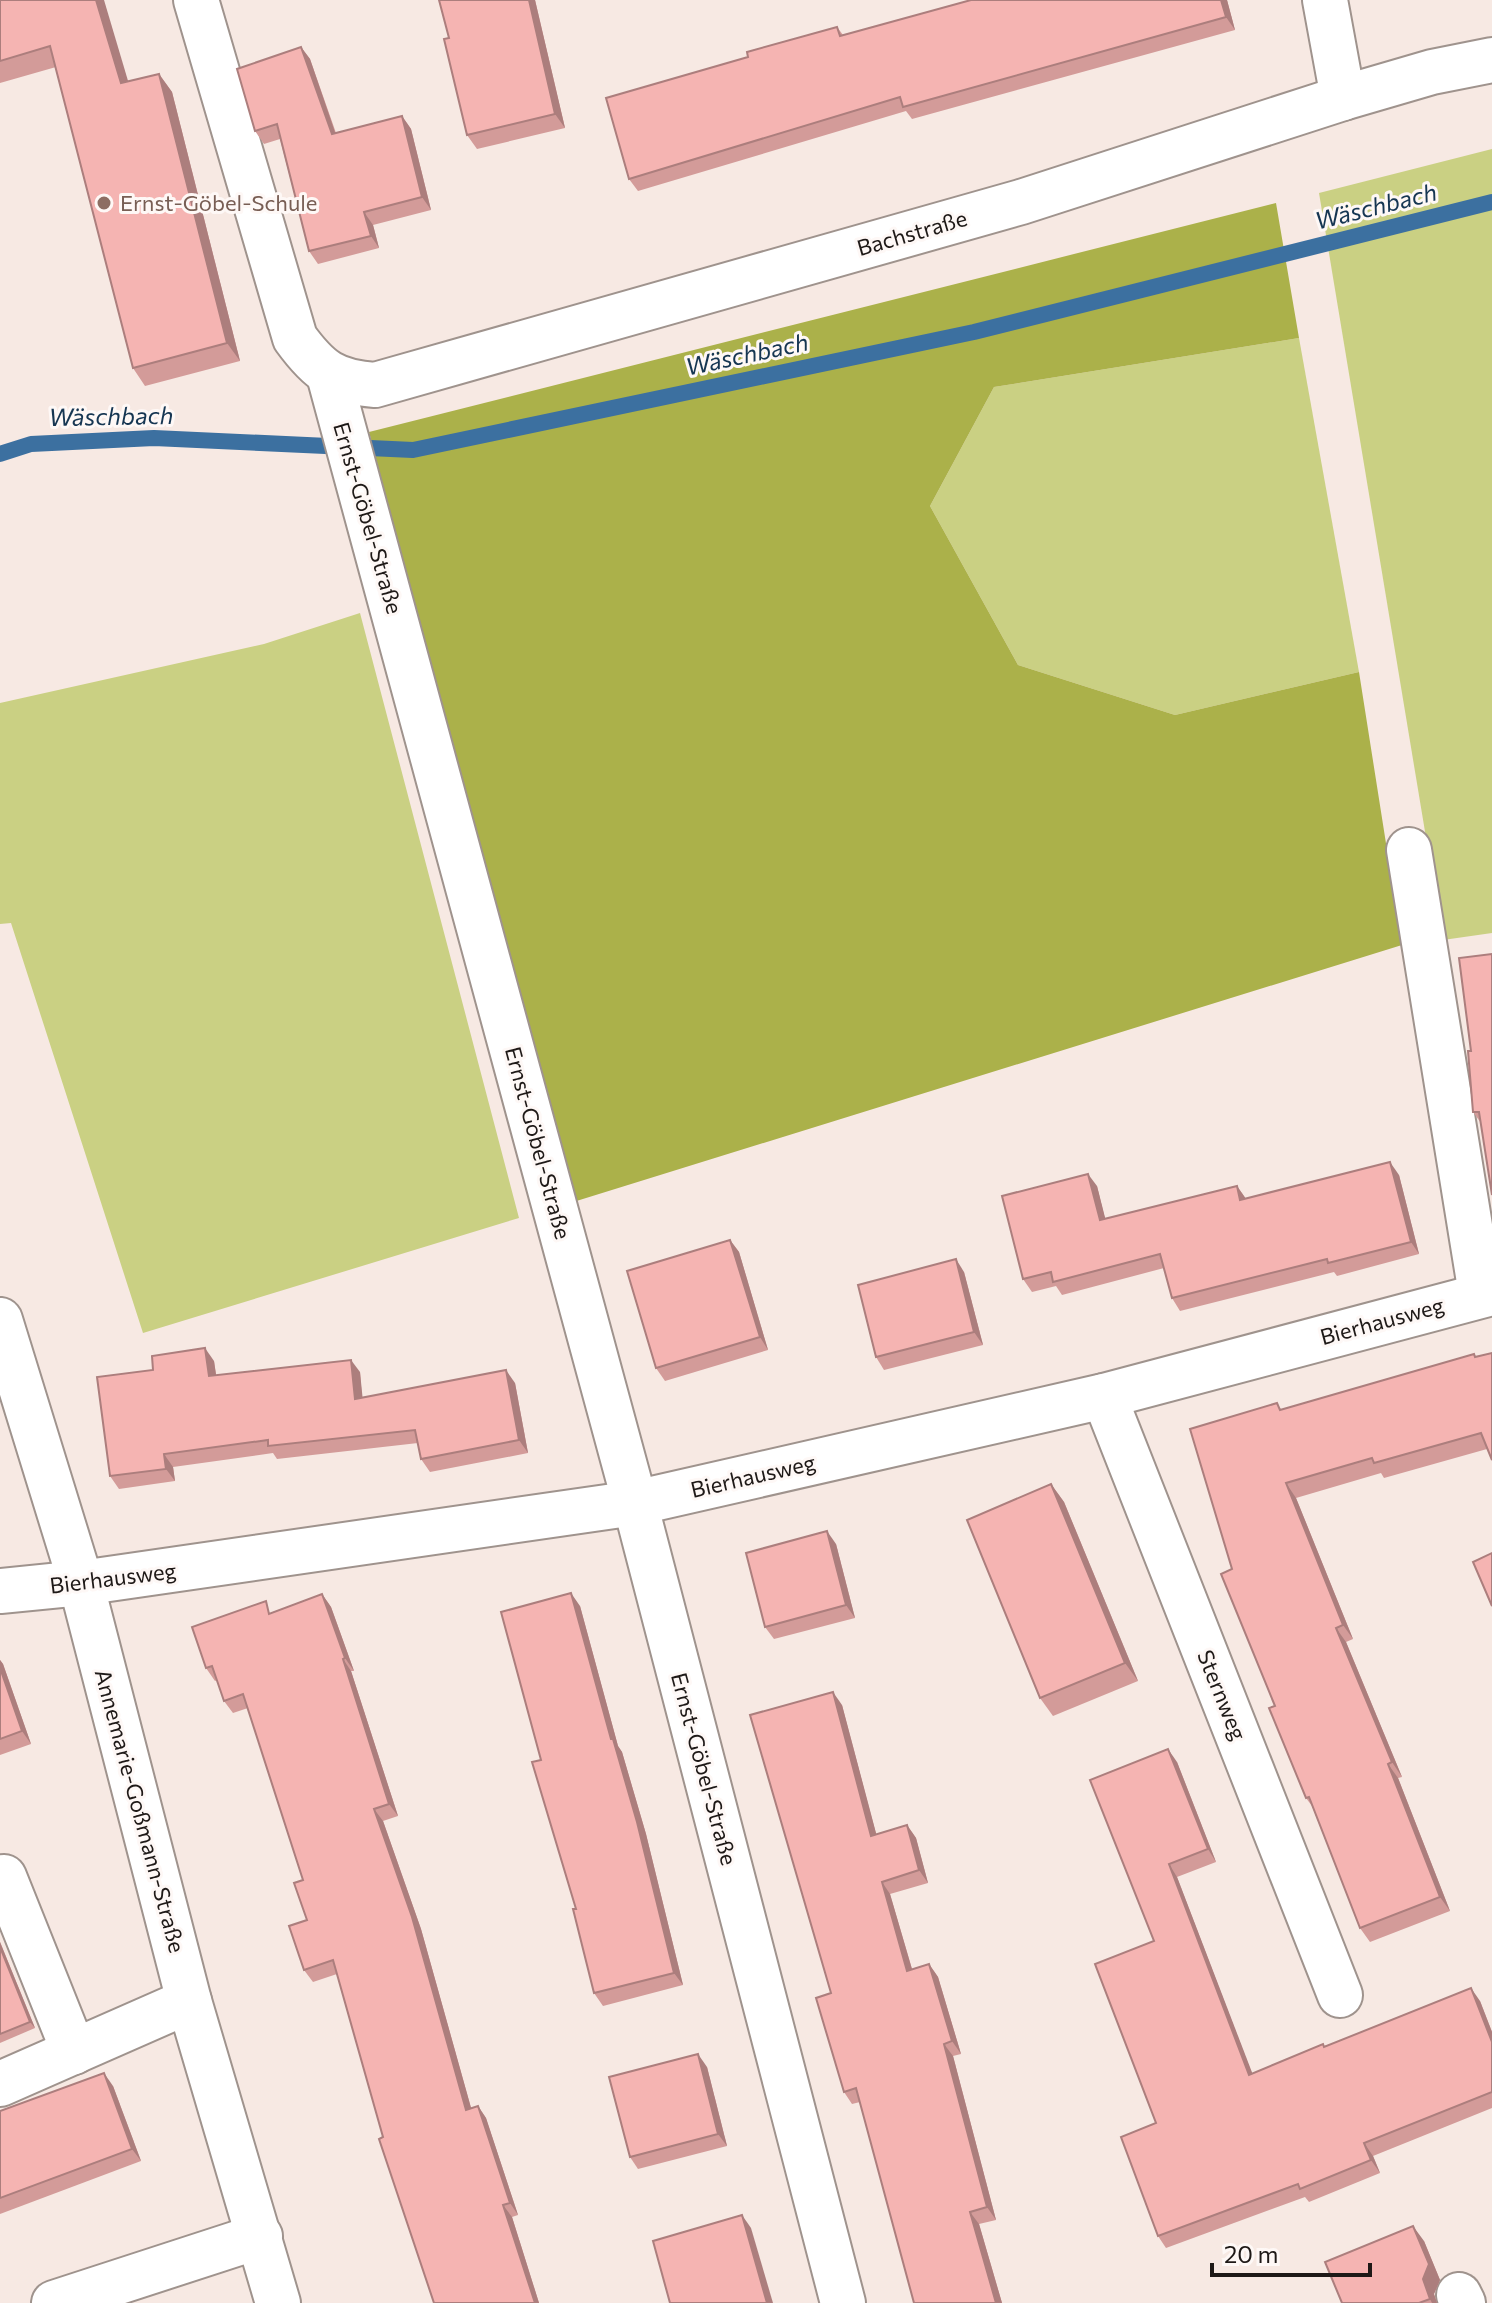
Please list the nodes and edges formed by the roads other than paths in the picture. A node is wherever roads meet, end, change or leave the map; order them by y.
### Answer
1 (196, 0) edge
2 (1325, 0) edge
3 (1492, 60) edge
4 (1343, 98) junction
5 (333, 390) junction
6 (1409, 850) dead end
7 (1487, 1293) edge
8 (0, 1320) edge
9 (1104, 1396) junction
10 (635, 1503) junction
11 (81, 1583) junction
12 (0, 1591) edge
13 (4, 1877) dead end
14 (1340, 1995) dead end
15 (189, 2001) junction
16 (74, 2052) junction
17 (0, 2084) edge
18 (260, 2236) junction
19 (54, 2303) edge
20 (278, 2303) edge
21 (843, 2303) edge

1 - 5 street, Ernst-Göbel-Straße
2 - 4 street
3 - 4 street, Bachstraße
4 - 5 street, Bachstraße
5 - 10 street, Ernst-Göbel-Straße
6 - 7 street
7 - 9 street, Bierhausweg
8 - 11 street, Annemarie-Goßmann-Straße
9 - 10 street, Bierhausweg
9 - 14 street, Sternweg
10 - 11 street, Bierhausweg
10 - 21 street, Ernst-Göbel-Straße
11 - 12 street, Bierhausweg
11 - 15 street, Annemarie-Goßmann-Straße
13 - 16 street
15 - 16 street
15 - 18 street, Annemarie-Goßmann-Straße
16 - 17 street
18 - 19 street
18 - 20 street, Annemarie-Goßmann-Straße

